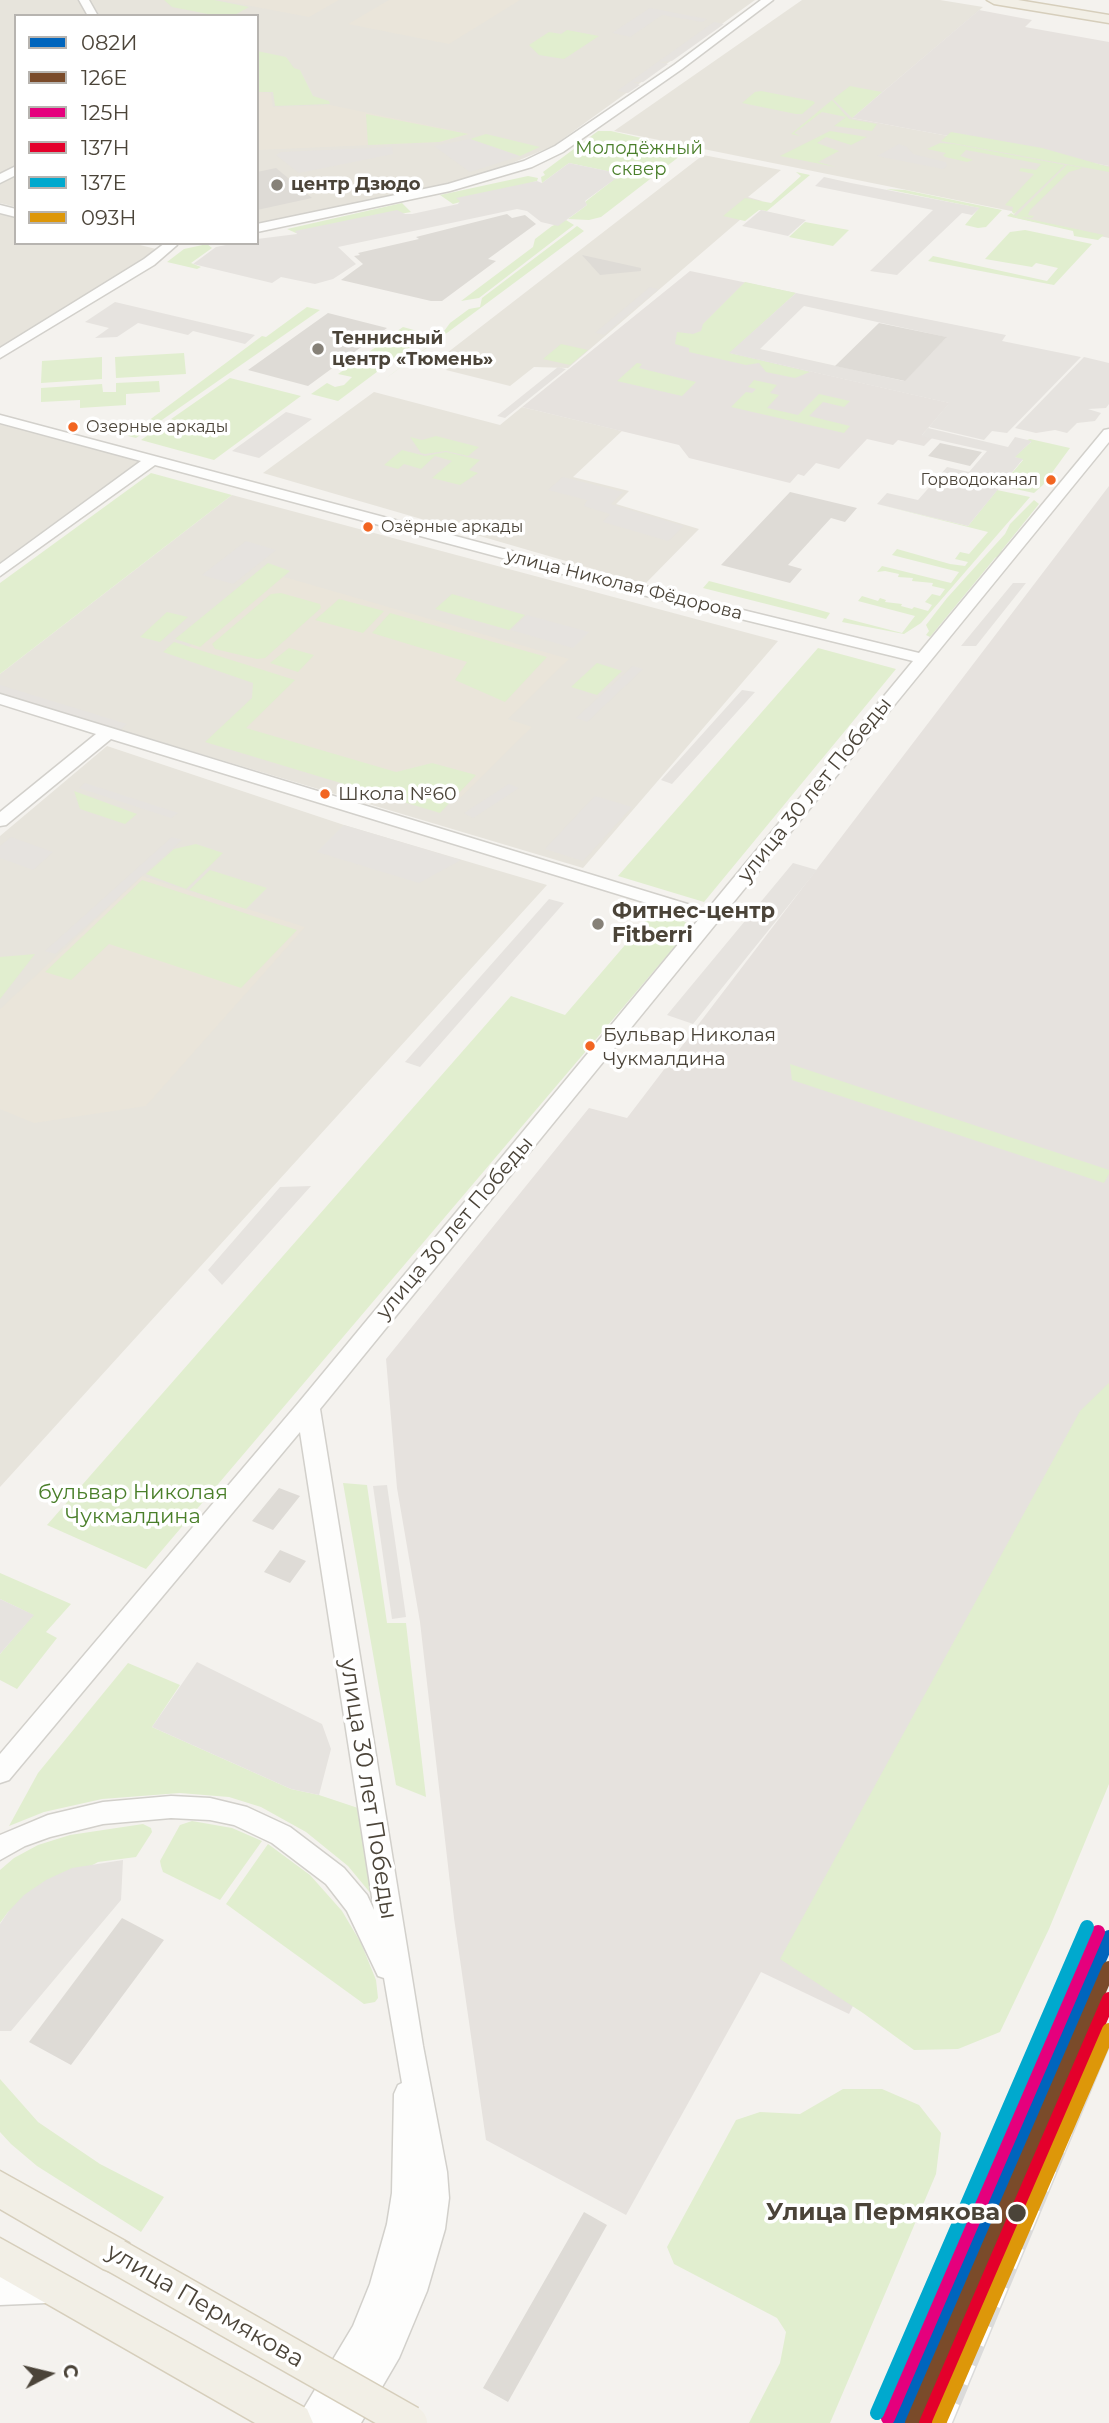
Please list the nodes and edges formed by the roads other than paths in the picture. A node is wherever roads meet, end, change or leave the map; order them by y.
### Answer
1 (768, 0) edge
2 (994, 0) edge
3 (1037, 0) edge
4 (1109, 12) edge
5 (1109, 19) edge
6 (259, 228) edge
7 (169, 245) edge
8 (0, 354) edge
9 (0, 419) edge
10 (1109, 433) edge
11 (152, 460) junction
12 (0, 571) edge
13 (924, 659) junction
14 (0, 699) edge
15 (109, 732) junction
16 (0, 821) edge
17 (711, 917) junction
18 (308, 1407) junction
19 (21, 1749) junction
20 (0, 1772) edge
21 (0, 1785) edge
22 (0, 1849) edge
23 (404, 2012) junction
24 (409, 2046) junction
25 (0, 2179) edge
26 (13, 2197) edge
27 (0, 2256) edge
28 (0, 2290) edge
29 (72, 2297) junction
30 (293, 2423) edge
31 (311, 2423) edge
32 (343, 2423) edge
33 (410, 2423) edge

1 - 6 street
2 - 5 main road
3 - 4 main road
7 - 8 street
9 - 11 street, улица Николая Фёдорова
10 - 13 street, улица 30 лет Победы
11 - 12 street
11 - 13 street, улица Николая Фёдорова
13 - 17 street, улица 30 лет Победы
14 - 15 street
15 - 16 street
15 - 17 street
17 - 18 street, улица 30 лет Победы
18 - 19 street, улица 30 лет Победы
18 - 23 street, улица 30 лет Победы
19 - 20 street
19 - 21 street
22 - 23 street
23 - 24 street, улица 30 лет Победы
24 - 31 street, улица 30 лет Победы
24 - 32 street, улица 30 лет Победы
25 - 26 street
26 - 33 main road, улица Пермякова, bridge
27 - 29 main road
28 - 29 street
29 - 30 main road

